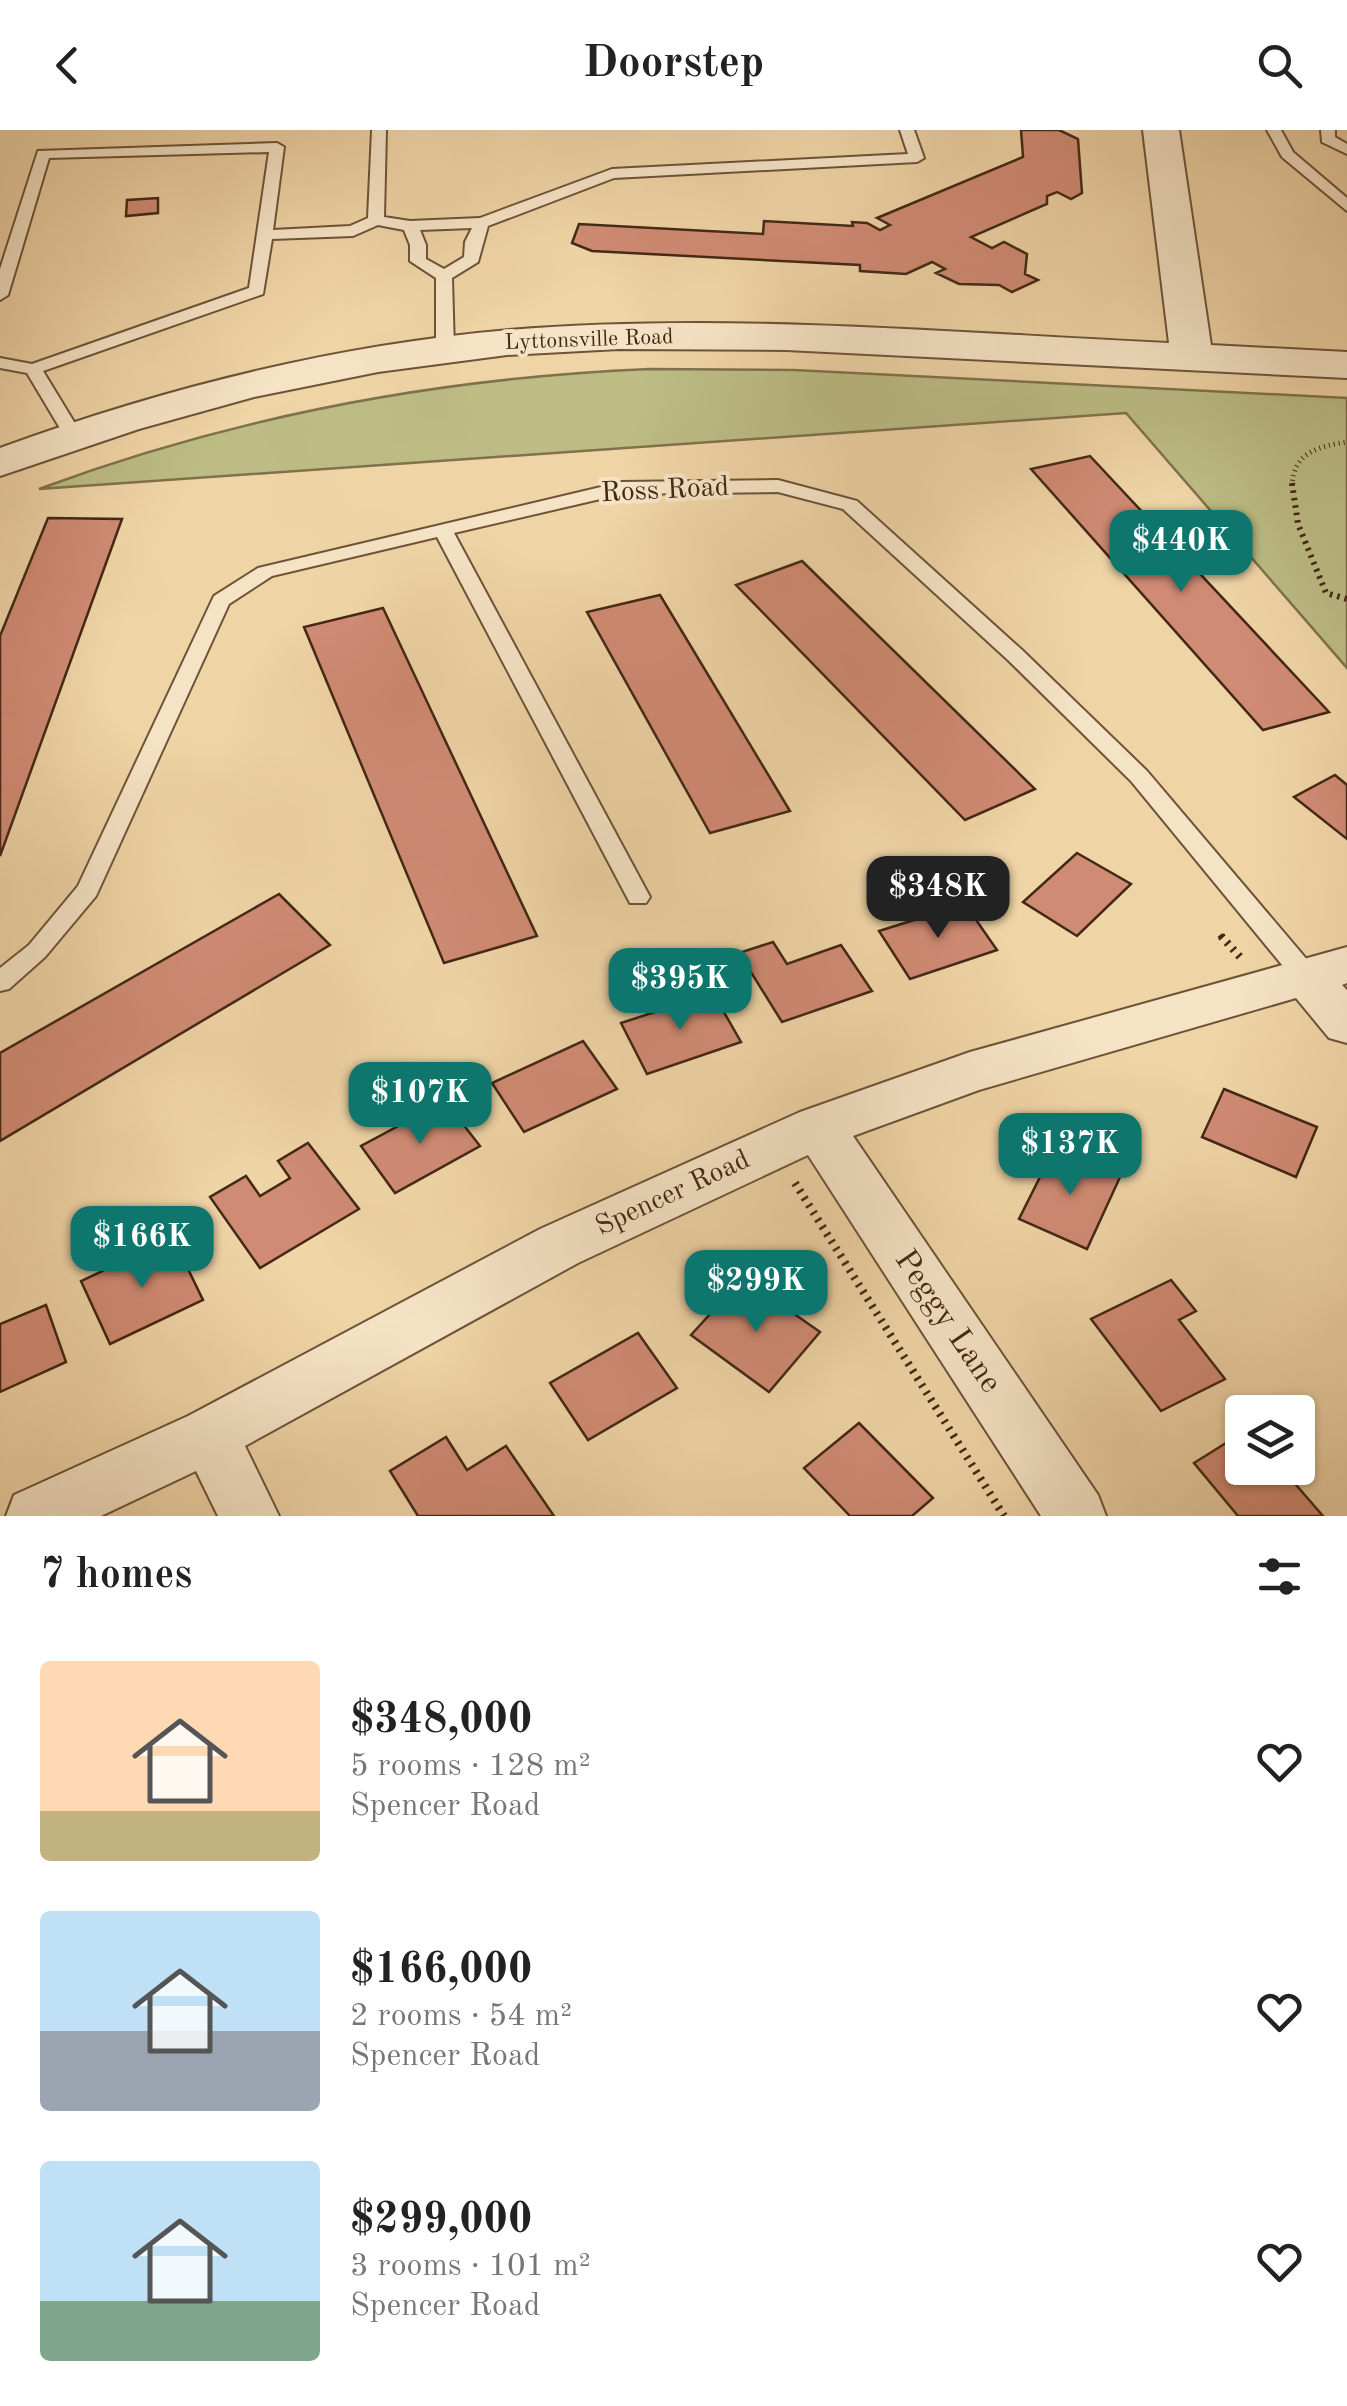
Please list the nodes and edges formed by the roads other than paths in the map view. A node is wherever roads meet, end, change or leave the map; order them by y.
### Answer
1 (379, 130) edge
2 (907, 130) edge
3 (1161, 130) edge
4 (1274, 130) edge
5 (1328, 130) edge
6 (1347, 150) edge
7 (1347, 206) edge
8 (376, 220) junction
9 (482, 223) junction
10 (410, 226) junction
11 (267, 234) junction
12 (444, 276) junction
13 (0, 295) edge
14 (1185, 305) junction
15 (446, 350) junction
16 (1087, 352) junction
17 (1192, 357) junction
18 (1284, 362) junction
19 (0, 363) edge
20 (1347, 366) edge
21 (33, 369) junction
22 (74, 435) junction
23 (0, 462) edge
24 (442, 528) junction
25 (638, 897) dead end
26 (1326, 970) edge
27 (0, 982) edge
28 (1347, 1024) edge
29 (796, 1138) junction
30 (209, 1436) junction
31 (36, 1516) edge
32 (249, 1516) edge
33 (1076, 1516) edge

1 - 8 lane
2 - 9 lane
3 - 14 street
4 - 7 lane
5 - 6 lane
8 - 10 lane
8 - 11 lane
9 - 10 lane
9 - 12 lane
10 - 12 lane
11 - 13 lane
11 - 21 lane
12 - 15 lane
14 - 16 street
14 - 17 street
14 - 18 street
15 - 16 street, Lyttonsville Road
15 - 22 street, Lyttonsville Road
16 - 17 street, Lyttonsville Road
17 - 18 street, Lyttonsville Road
18 - 20 street, Lyttonsville Road
19 - 21 lane
21 - 22 lane
22 - 23 street, Lyttonsville Road
24 - 25 lane
24 - 26 lane, Ross Road
24 - 27 lane, Ross Road
26 - 28 street, Ross Road
26 - 29 street, Spencer Road
29 - 30 street, Spencer Road
29 - 33 street, Peggy Lane
30 - 31 street, Spencer Road
30 - 32 street

